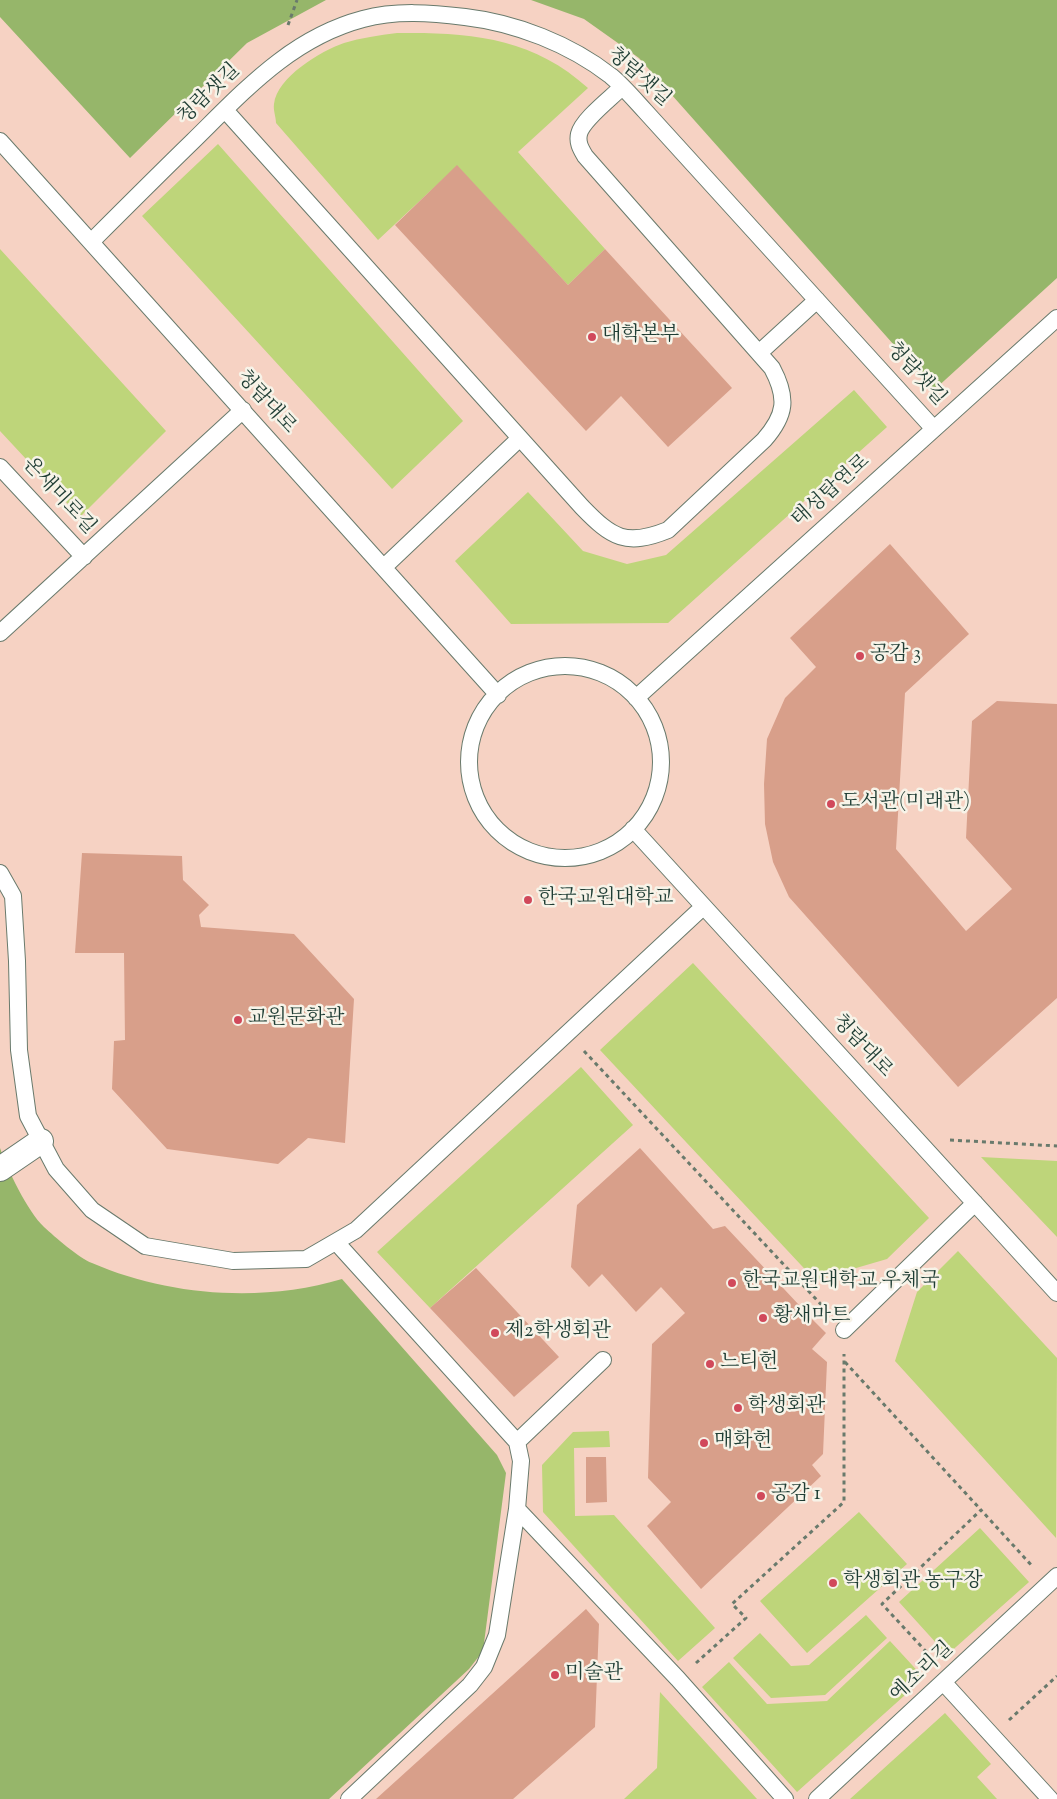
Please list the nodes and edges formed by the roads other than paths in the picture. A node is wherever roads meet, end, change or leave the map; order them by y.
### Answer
1 (622, 87) junction
2 (225, 110) junction
3 (0, 141) edge
4 (91, 242) junction
5 (817, 300) junction
6 (1057, 318) edge
7 (760, 353) junction
8 (243, 410) junction
9 (934, 429) junction
10 (520, 438) junction
11 (0, 467) edge
12 (84, 557) junction
13 (384, 567) junction
14 (0, 633) edge
15 (498, 695) junction
16 (636, 698) junction
17 (633, 829) junction
18 (0, 873) edge
19 (703, 907) junction
20 (41, 1141) junction
21 (0, 1169) edge
22 (975, 1204) junction
23 (336, 1242) junction
24 (1057, 1293) edge
25 (844, 1330) road end
26 (603, 1360) dead end
27 (517, 1442) junction
28 (517, 1510) junction
29 (1053, 1580) edge
30 (947, 1680) junction
31 (349, 1799) edge
32 (785, 1799) edge
33 (817, 1799) edge
34 (1050, 1799) edge

1 - 2 lane, 청람샛길
1 - 5 lane, 청람샛길
1 - 7 lane
2 - 4 lane, 청람샛길
2 - 10 lane
3 - 4 lane, 청람대로
4 - 8 lane, 청람대로
5 - 7 lane
5 - 9 lane, 청람샛길
6 - 9 lane, 태성탑연로
7 - 10 lane
8 - 12 lane
8 - 13 lane, 청람대로
9 - 16 lane, 태성탑연로
10 - 13 lane
11 - 12 lane, 온새미로길
12 - 14 lane
13 - 15 lane, 청람대로
15 - 16 lane
15 - 17 lane
16 - 17 lane
17 - 19 lane, 청람대로
18 - 20 lane
19 - 22 lane, 청람대로
19 - 23 lane
20 - 21 street
20 - 23 lane
22 - 24 lane, 청람대로
22 - 25 lane
23 - 27 lane
26 - 27 lane
27 - 28 lane
28 - 31 lane
28 - 32 lane
29 - 30 lane, 예소리길
30 - 33 lane, 예소리길
30 - 34 lane

